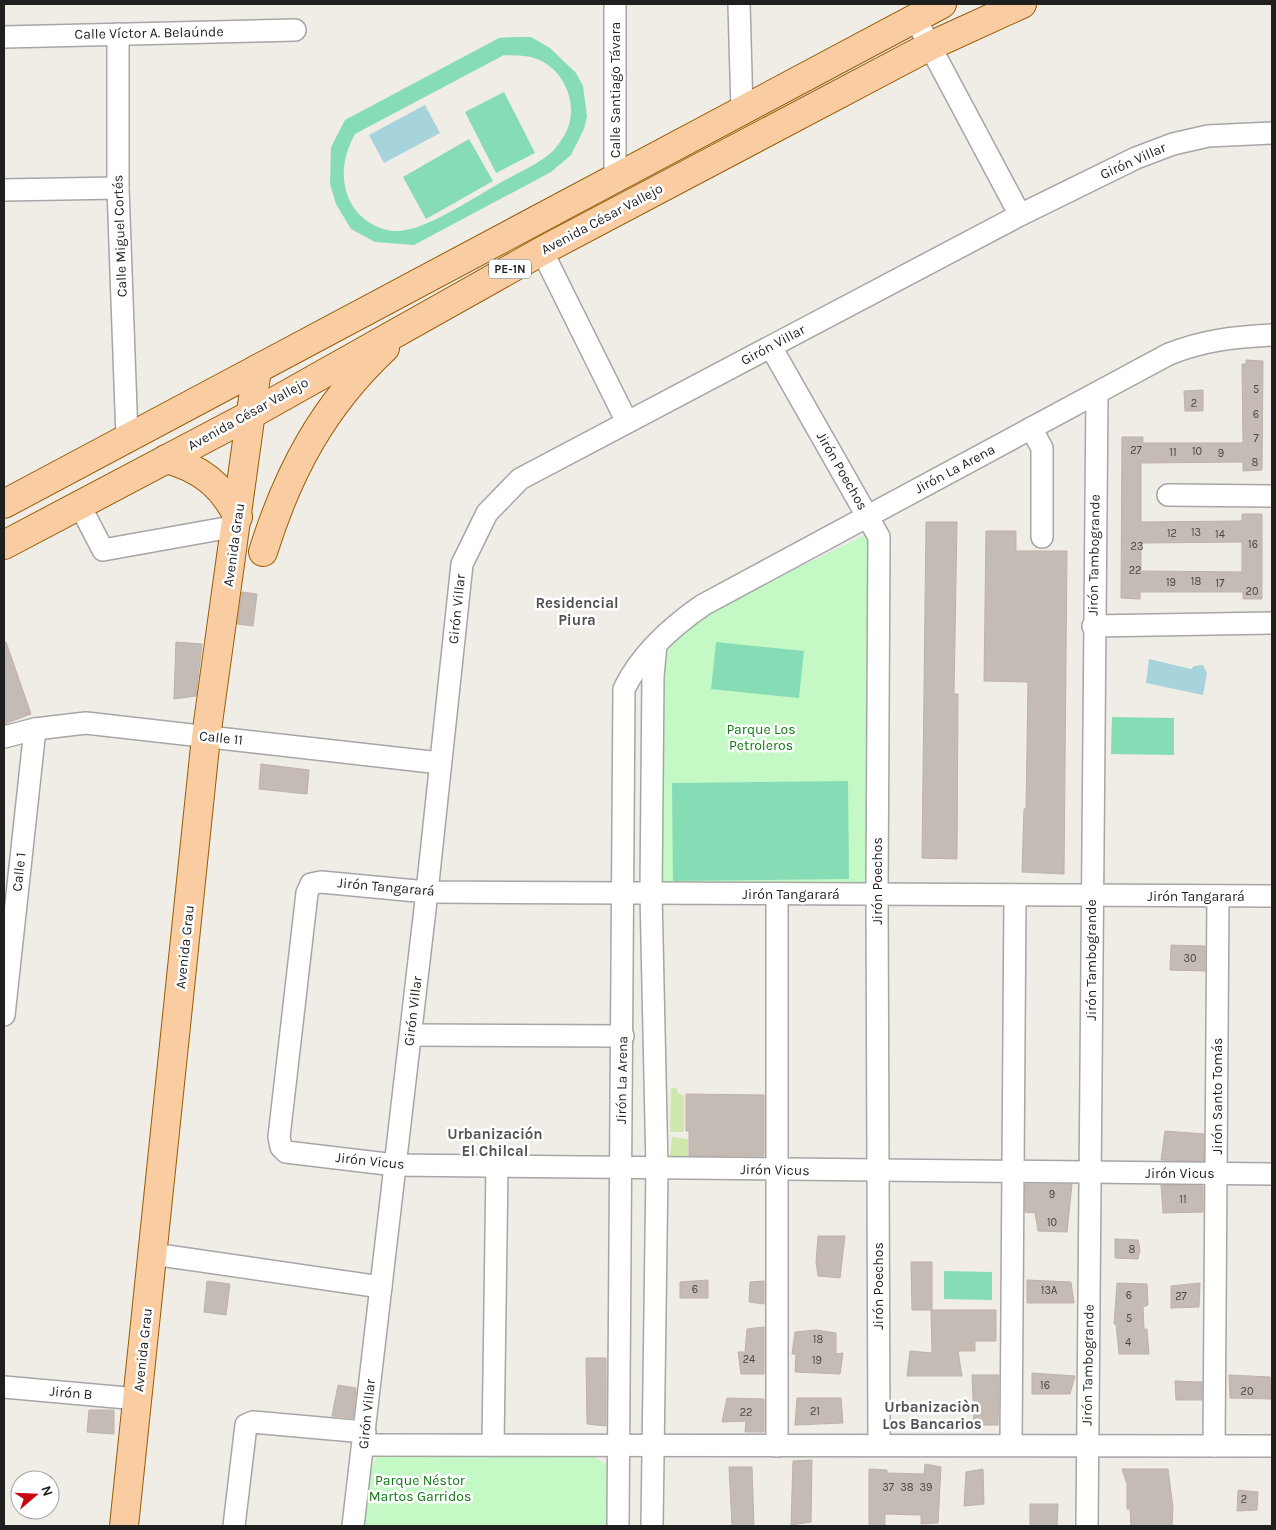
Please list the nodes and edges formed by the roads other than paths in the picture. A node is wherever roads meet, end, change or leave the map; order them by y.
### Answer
1 (615, 4) edge
2 (740, 4) edge
3 (942, 4) edge
4 (1022, 4) edge
5 (915, 18) junction
6 (295, 30) dead end
7 (118, 34) junction
8 (4, 37) edge
9 (930, 46) junction
10 (742, 110) junction
11 (1272, 133) edge
12 (615, 177) junction
13 (118, 188) junction
14 (4, 190) edge
15 (1020, 215) junction
16 (542, 251) junction
17 (420, 319) junction
18 (1272, 335) edge
19 (770, 347) junction
20 (256, 369) junction
21 (1097, 393) junction
22 (252, 414) junction
23 (627, 422) junction
24 (1031, 428) junction
25 (127, 438) junction
26 (166, 459) junction
27 (1168, 495) dead end
28 (1272, 496) edge
29 (4, 504) edge
30 (80, 504) junction
31 (868, 516) junction
32 (237, 522) junction
33 (1042, 537) dead end
34 (4, 545) edge
35 (262, 552) dead end
36 (1272, 623) edge
37 (1093, 626) junction
38 (656, 646) junction
39 (35, 729) junction
40 (4, 737) edge
41 (206, 737) junction
42 (440, 763) junction
43 (427, 892) junction
44 (622, 893) junction
45 (651, 893) junction
46 (777, 894) junction
47 (877, 894) junction
48 (1015, 895) junction
49 (1092, 895) junction
50 (1218, 896) junction
51 (1272, 896) edge
52 (4, 1015) edge
53 (411, 1035) junction
54 (623, 1036) junction
55 (281, 1146) joint
56 (395, 1165) junction
57 (497, 1166) junction
58 (621, 1168) junction
59 (657, 1168) junction
60 (779, 1170) junction
61 (878, 1171) junction
62 (1013, 1172) junction
63 (1090, 1173) junction
64 (1217, 1174) junction
65 (1272, 1174) edge
66 (153, 1254) junction
67 (381, 1287) junction
68 (4, 1387) edge
69 (138, 1398) junction
70 (365, 1438) junction
71 (879, 1444) junction
72 (492, 1445) junction
73 (1011, 1445) junction
74 (618, 1446) junction
75 (654, 1446) junction
76 (778, 1446) junction
77 (1088, 1446) junction
78 (1214, 1446) junction
79 (1272, 1446) edge
80 (124, 1526) edge
81 (234, 1526) edge
82 (353, 1526) edge
83 (618, 1526) edge
84 (652, 1526) edge
85 (1087, 1526) edge

1 - 12 street, Calle Santiago Távara
2 - 10 street
3 - 5 main road, PE-1N
4 - 9 main road, Avenida César Vallejo / PE-1N
5 - 9 street
5 - 10 main road, PE-1N
6 - 7 street, Calle Víctor A. Belaúnde
7 - 8 street, Calle Víctor A. Belaúnde
7 - 13 street, Calle Miguel Cortés
9 - 15 street
9 - 16 main road, Avenida César Vallejo / PE-1N
10 - 12 main road, PE-1N
11 - 15 street, Girón Villar
12 - 20 main road, PE-1N
13 - 14 street
13 - 25 street, Calle Miguel Cortés
15 - 19 street, Girón Villar
16 - 17 main road, Avenida César Vallejo / PE-1N
16 - 23 street
17 - 22 main road, Avenida César Vallejo / PE-1N
17 - 35 main road
18 - 21 street, Jirón La Arena
19 - 23 street, Girón Villar
19 - 31 street, Jirón Poechos
20 - 22 main road, Avenida Grau
20 - 25 main road, PE-1N
21 - 24 street, Jirón La Arena
21 - 37 street, Jirón Tambogrande
22 - 26 main road, Avenida César Vallejo / PE-1N
22 - 32 main road, Avenida Grau
23 - 42 street, Girón Villar
24 - 31 street, Jirón La Arena
24 - 33 street
25 - 29 main road, PE-1N
26 - 30 main road, Avenida César Vallejo / PE-1N
26 - 32 main road
27 - 28 street
30 - 32 street
30 - 34 main road, Avenida César Vallejo / PE-1N
31 - 38 street, Jirón La Arena
31 - 47 street, Jirón Poechos
32 - 41 main road, Avenida Grau
36 - 37 street
37 - 49 street, Jirón Tambogrande
38 - 44 street, Jirón La Arena
38 - 45 street
39 - 40 street, Calle 11
39 - 41 street, Calle 11
39 - 52 street, Calle 1
41 - 42 street, Calle 11
41 - 66 main road, Avenida Grau
42 - 43 street, Girón Villar
43 - 44 street, Jirón Tangarará
43 - 53 street, Girón Villar
43 - 55 street, Jirón Tangarará
44 - 45 street, Jirón Tangarará
44 - 54 street, Jirón La Arena
45 - 46 street, Jirón Tangarará
45 - 59 street
46 - 47 street, Jirón Tangarará
46 - 60 street
47 - 48 street, Jirón Tangarará
47 - 61 street, Jirón Poechos
48 - 49 street, Jirón Tangarará
48 - 62 street
49 - 50 street, Jirón Tangarará
49 - 63 street, Jirón Tambogrande
50 - 51 street, Jirón Tangarará
50 - 64 street, Jirón Santo Tomás
53 - 54 street
53 - 56 street, Girón Villar
54 - 58 street, Jirón La Arena
55 - 56 street, Jirón Vicus
56 - 57 street, Jirón Vicus
56 - 67 street, Girón Villar
57 - 58 street, Jirón Vicus
57 - 72 street
58 - 59 street, Jirón Vicus
58 - 74 street, Jirón La Arena
59 - 60 street, Jirón Vicus
59 - 75 street
60 - 61 street, Jirón Vicus
60 - 76 street
61 - 62 street, Jirón Vicus
61 - 71 street, Jirón Poechos
62 - 63 street, Jirón Vicus
62 - 73 street
63 - 64 street, Jirón Vicus
63 - 77 street, Jirón Tambogrande
64 - 65 street, Jirón Vicus
64 - 78 street, Jirón Santo Tomás
66 - 67 street
66 - 69 main road, Avenida Grau
67 - 70 street, Girón Villar
68 - 69 street, Jirón B
69 - 80 main road, Avenida Grau
70 - 72 street
70 - 81 street
70 - 82 street, Girón Villar
71 - 73 street
71 - 76 street
72 - 74 street
73 - 77 street
74 - 75 street
74 - 83 street, Jirón La Arena
75 - 76 street
75 - 84 street
77 - 78 street
77 - 85 street, Jirón Tambogrande
78 - 79 street

